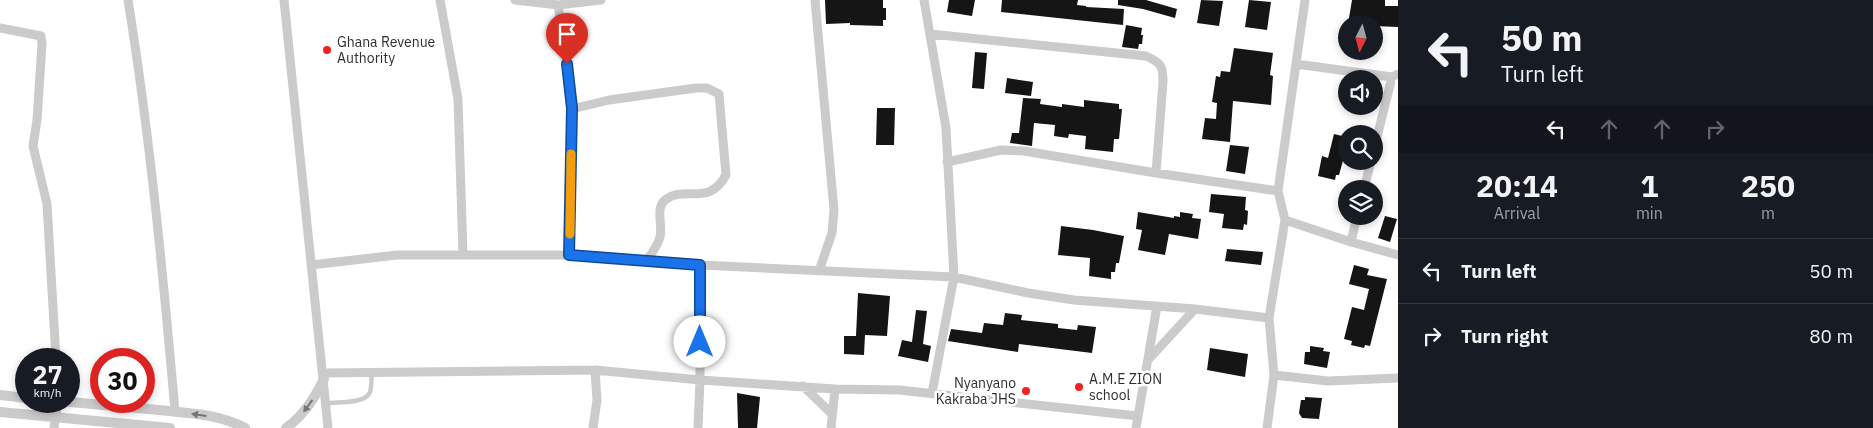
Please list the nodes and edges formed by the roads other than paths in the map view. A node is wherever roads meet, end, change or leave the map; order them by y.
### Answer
1 (128, 0) edge
2 (284, 0) edge
3 (440, 0) edge
4 (515, 0) edge
5 (601, 0) edge
6 (815, 0) edge
7 (924, 0) edge
8 (1305, 0) edge
9 (558, 5) junction
10 (0, 28) edge
11 (930, 34) junction
12 (1296, 64) junction
13 (1396, 75) edge
14 (572, 108) junction
15 (1381, 125) edge
16 (947, 162) junction
17 (1156, 174) junction
18 (1278, 191) junction
19 (1285, 220) junction
20 (1355, 225) edge
21 (1351, 242) junction
22 (463, 254) junction
23 (569, 255) junction
24 (1398, 255) edge
25 (647, 260) junction
26 (311, 265) junction
27 (700, 265) junction
28 (820, 271) junction
29 (954, 277) junction
30 (1157, 306) junction
31 (1195, 309) junction
32 (1269, 318) junction
33 (55, 348) edge
34 (1148, 360) junction
35 (595, 370) junction
36 (372, 372) junction
37 (323, 376) junction
38 (1274, 376) junction
39 (1398, 378) edge
40 (700, 380) junction
41 (803, 386) junction
42 (835, 389) junction
43 (932, 393) junction
44 (0, 395) edge
45 (15, 397) edge
46 (80, 403) edge
47 (326, 403) junction
48 (175, 411) junction
49 (0, 412) edge
50 (56, 413) edge
51 (832, 414) junction
52 (1138, 416) junction
53 (56, 417) junction
54 (54, 428) edge
55 (170, 428) edge
56 (245, 428) edge
57 (286, 428) edge
58 (328, 428) edge
59 (593, 428) edge
60 (698, 428) edge
61 (831, 428) edge
62 (1136, 428) edge
63 (1267, 428) edge

1 - 48 street
2 - 26 street
3 - 22 street
4 - 9 street
5 - 9 street
6 - 28 street
7 - 11 street
8 - 12 street
9 - 14 street
10 - 33 street
11 - 16 street
11 - 17 street
12 - 13 street
12 - 18 street
13 - 15 street
14 - 23 street
14 - 25 street
16 - 17 street
16 - 29 street
17 - 18 street
18 - 19 street
19 - 21 street
19 - 32 street
20 - 21 street
21 - 24 street
22 - 23 street
22 - 26 street
23 - 25 street
25 - 27 street
26 - 37 street
27 - 28 street
27 - 40 street
28 - 29 street
29 - 30 street
29 - 43 street
30 - 31 street
30 - 34 street
31 - 32 street
31 - 34 street
32 - 38 street
34 - 52 street
35 - 36 street
35 - 40 street
35 - 59 street
36 - 37 street
36 - 47 lane
37 - 47 street
37 -> 57 street
38 - 39 street
38 - 63 street
40 - 41 street
40 - 60 street
41 - 42 street
41 - 51 street
42 - 43 street
42 - 51 street
43 - 52 street
44 - 45 street
46 - 48 street
47 - 58 street
56 -> 48 street
49 - 53 street
50 - 53 street
51 - 61 street
52 - 62 street
53 - 54 street
53 - 55 street

